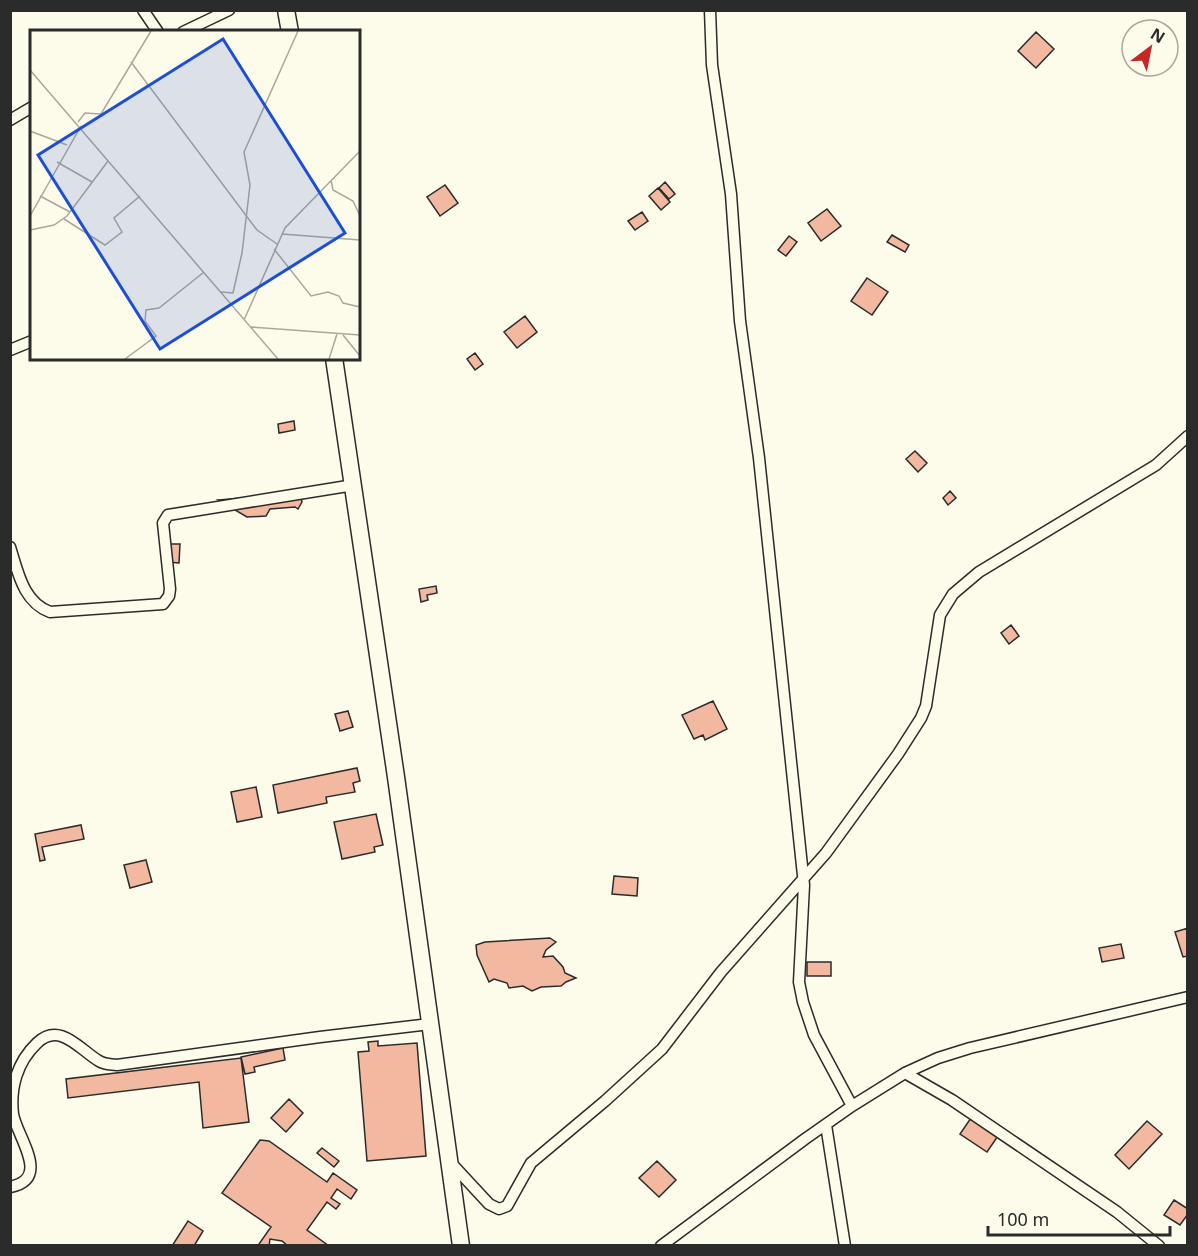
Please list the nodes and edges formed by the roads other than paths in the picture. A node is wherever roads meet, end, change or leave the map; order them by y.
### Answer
1 (143, 10) edge
2 (229, 10) edge
3 (286, 10) edge
4 (710, 10) edge
5 (157, 30) edge
6 (187, 30) edge
7 (290, 30) edge
8 (30, 109) edge
9 (10, 120) edge
10 (30, 342) edge
11 (10, 350) edge
12 (334, 360) edge
13 (1188, 436) edge
14 (354, 485) junction
15 (10, 547) edge
16 (803, 878) junction
17 (1188, 997) edge
18 (430, 1024) junction
19 (905, 1073) junction
20 (852, 1106) junction
21 (826, 1125) junction
22 (449, 1161) junction
23 (10, 1187) edge
24 (461, 1245) edge
25 (661, 1245) edge
26 (844, 1245) edge
27 (1159, 1245) edge

1 - 5 street
2 - 6 street
3 - 7 main road
4 - 16 street
8 - 9 street
10 - 11 street
12 - 14 main road
13 - 16 street
14 - 15 street
14 - 18 main road
16 - 20 street
16 - 22 street
17 - 19 street
18 - 22 main road
18 - 23 street
19 - 20 street
19 - 27 street
20 - 21 street
21 - 25 street
21 - 26 street
22 - 24 main road

